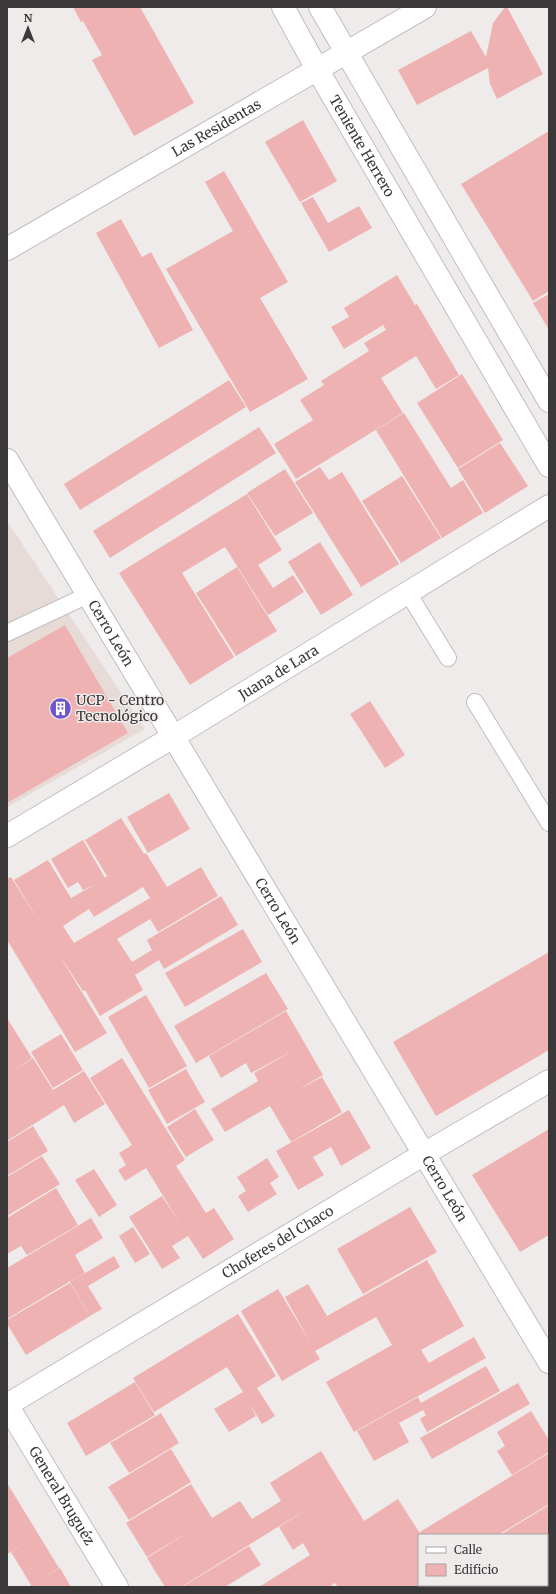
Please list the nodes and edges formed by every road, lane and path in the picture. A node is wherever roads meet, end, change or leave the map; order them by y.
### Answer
1 (283, 7) edge
2 (320, 7) edge
3 (425, 7) edge
4 (346, 53) junction
5 (317, 69) junction
6 (7, 249) edge
7 (470, 265) junction
8 (443, 285) junction
9 (549, 401) edge
10 (7, 460) edge
11 (549, 466) edge
12 (549, 506) edge
13 (408, 593) junction
14 (88, 595) junction
15 (7, 633) edge
16 (448, 658) dead end
17 (475, 702) dead end
18 (173, 738) junction
19 (549, 823) edge
20 (7, 836) edge
21 (549, 1081) edge
22 (424, 1154) junction
23 (549, 1362) edge
24 (7, 1405) edge
25 (117, 1587) edge

1 - 5 street, Teniente Herrero
2 - 4 street
3 - 4 street, Las Residentas
4 - 5 street, Las Residentas
4 - 7 street
5 - 6 street, Las Residentas
5 - 8 street, Teniente Herrero
7 - 8 street
7 - 9 street
8 - 11 street, Teniente Herrero
10 - 14 street, Cerro León
12 - 13 street, Juana de Lara
13 - 16 lane
13 - 18 street, Juana de Lara
14 - 15 lane
14 - 18 street, Cerro León
17 - 19 lane
18 - 20 street, Juana de Lara
18 - 22 street, Cerro León
21 - 22 street, Choferes del Chaco
22 - 23 street, Cerro León
22 - 24 street, Choferes del Chaco
24 - 25 street, General Bruguéz

